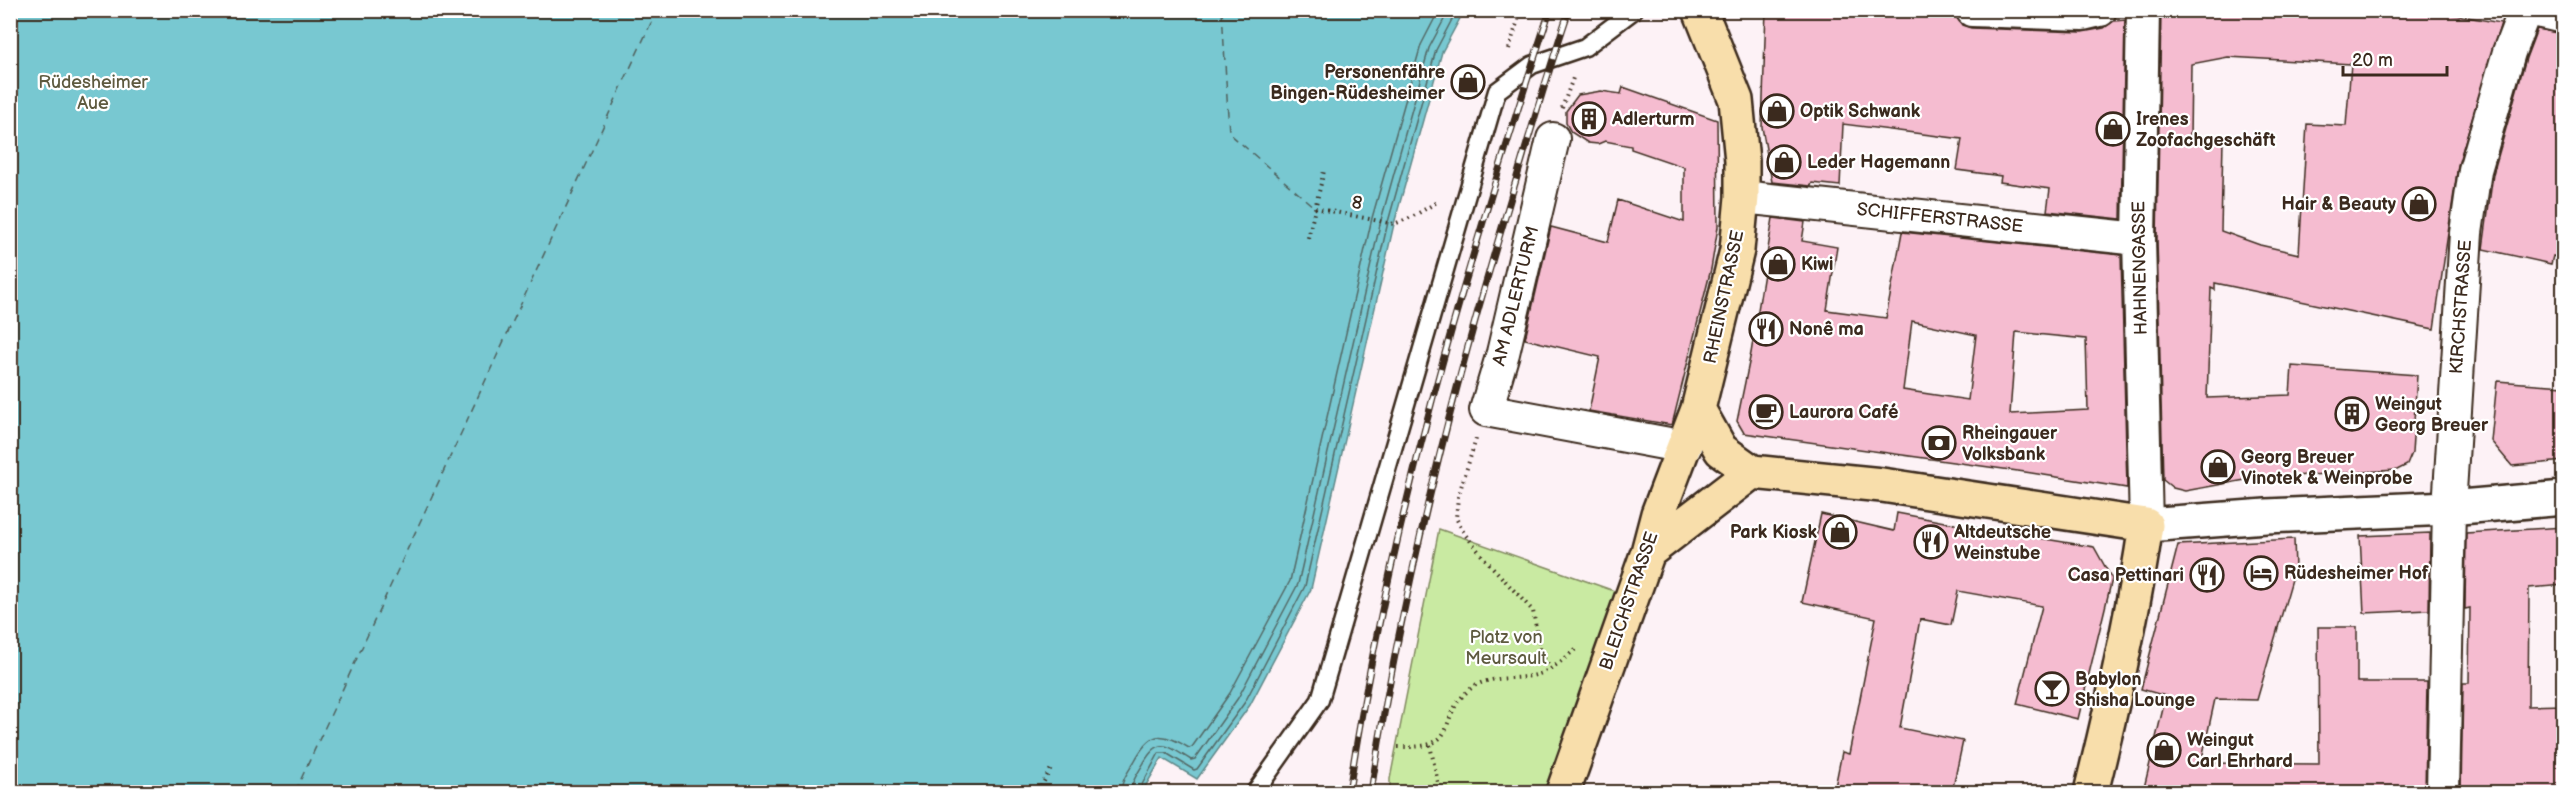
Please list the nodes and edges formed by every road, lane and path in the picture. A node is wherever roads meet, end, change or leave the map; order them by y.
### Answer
1 (1634, 10) edge
2 (1700, 10) edge
3 (1972, 10) edge
4 (2100, 10) edge
5 (2143, 10) edge
6 (2525, 10) edge
7 (2532, 10) edge
8 (2564, 17) edge
9 (1585, 46) junction
10 (1553, 139) joint
11 (1324, 171) dead end
12 (1742, 197) junction
13 (1316, 208) junction
14 (1394, 224) dead end
15 (1308, 238) dead end
16 (2139, 239) junction
17 (1698, 409) junction
18 (1486, 410) junction
19 (1685, 447) junction
20 (1752, 472) junction
21 (2564, 498) edge
22 (2449, 508) junction
23 (2146, 525) junction
24 (1648, 552) junction
25 (1430, 745) junction
26 (1398, 747) dead end
27 (1052, 767) dead end
28 (1040, 792) edge
29 (1255, 792) edge
30 (1440, 792) edge
31 (1563, 792) edge
32 (2091, 792) edge
33 (2444, 792) edge

1 - 9 lane
2 - 12 main road, RHEINSTRASSE
3 - 4 street
5 - 16 street, HAHNENGASSE
6 - 22 street, KIRCHSTRASSE
7 - 8 street
9 - 10 path
9 - 29 lane
10 - 18 street, AM ADLERTURM
11 - 13 path
12 - 16 street, SCHIFFERSTRASSE
12 - 17 main road, RHEINSTRASSE
13 - 14 path, 8
13 - 15 path
16 - 23 street, HAHNENGASSE
17 - 19 main road, BLEICHSTRASSE
17 - 20 main road
18 - 19 street
18 - 25 path
19 - 24 main road, BLEICHSTRASSE
20 - 23 main road
20 - 24 main road
21 - 22 main road
22 - 23 main road
22 - 33 street, KIRCHSTRASSE
23 - 32 main road
24 - 31 main road, BLEICHSTRASSE
25 - 26 path
25 - 30 path
27 - 28 path

